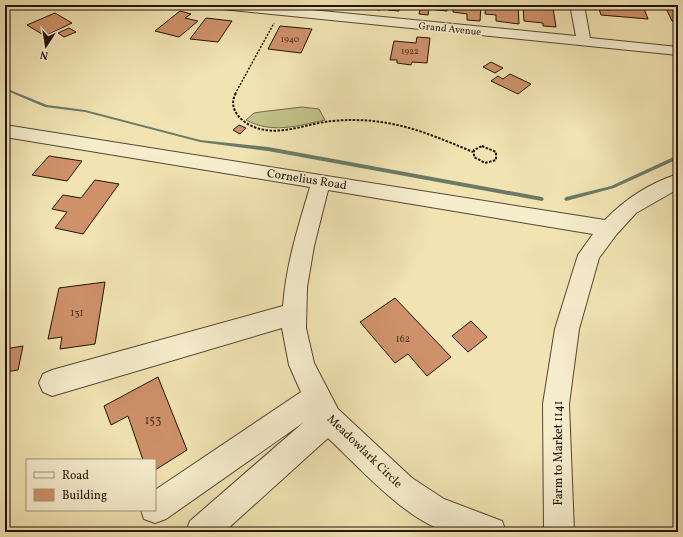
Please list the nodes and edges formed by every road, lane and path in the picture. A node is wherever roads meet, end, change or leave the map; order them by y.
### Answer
1 (222, 5) edge
2 (577, 5) edge
3 (281, 11) junction
4 (584, 41) junction
5 (678, 51) edge
6 (5, 131) edge
7 (473, 152) junction
8 (678, 180) edge
9 (321, 181) junction
10 (609, 229) junction
11 (294, 314) junction
12 (52, 383) dead end
13 (322, 408) junction
14 (156, 508) edge
15 (201, 532) edge
16 (491, 532) edge
17 (559, 532) edge

1 - 3 street, Grand Avenue
2 - 4 street
3 - 4 street, Grand Avenue
3 - 7 path
4 - 5 street, Grand Avenue
6 - 9 street, Cornelius Road
7 - 7 path
8 - 10 street, Farm to Market 1141
9 - 10 street, Cornelius Road
9 - 11 street, Meadowlark Circle
10 - 17 street, Farm to Market 1141
11 - 12 street
11 - 13 street, Meadowlark Circle
13 - 14 street
13 - 15 street
13 - 16 street, Meadowlark Circle

